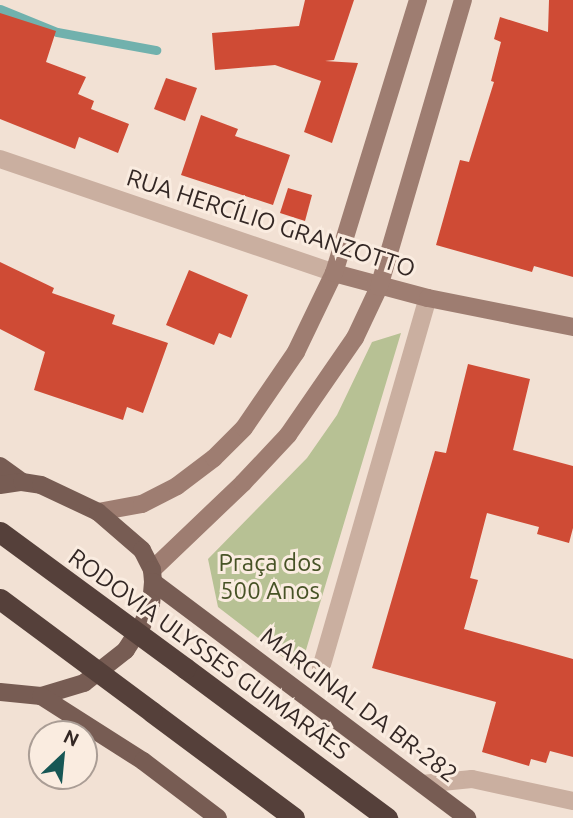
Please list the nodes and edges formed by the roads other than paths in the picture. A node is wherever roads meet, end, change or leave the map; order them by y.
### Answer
1 (418, 0) edge
2 (463, 0) edge
3 (0, 159) edge
4 (334, 273) junction
5 (379, 287) junction
6 (428, 298) junction
7 (573, 327) edge
8 (0, 466) edge
9 (22, 482) junction
10 (0, 485) edge
11 (98, 512) junction
12 (0, 532) edge
13 (152, 576) junction
14 (0, 599) edge
15 (321, 668) dead end
16 (0, 692) edge
17 (41, 696) junction
18 (422, 784) junction
19 (573, 802) edge
20 (218, 818) edge
21 (294, 818) edge
22 (387, 818) edge
23 (467, 818) edge

1 - 4 street
2 - 5 street
3 - 4 street, RUA HERCÍLIO GRANZOTTO
4 - 5 street, RUA HERCÍLIO GRANZOTTO
4 - 11 street
5 - 6 street, RUA HERCÍLIO GRANZOTTO
5 - 13 street
6 - 7 street, RUA HERCÍLIO GRANZOTTO
6 - 15 street
8 - 9 main road
9 - 10 main road
9 - 11 main road, MARGINAL DA BR-282
11 - 13 main road, MARGINAL DA BR-282
12 - 22 highway, RODOVIA ULYSSES GUIMARÃES, bridge
13 - 17 main road
13 - 18 main road, MARGINAL DA BR-282
14 - 21 highway, bridge
16 - 17 main road
17 - 20 main road
18 - 19 street
18 - 23 main road, MARGINAL DA BR-282

